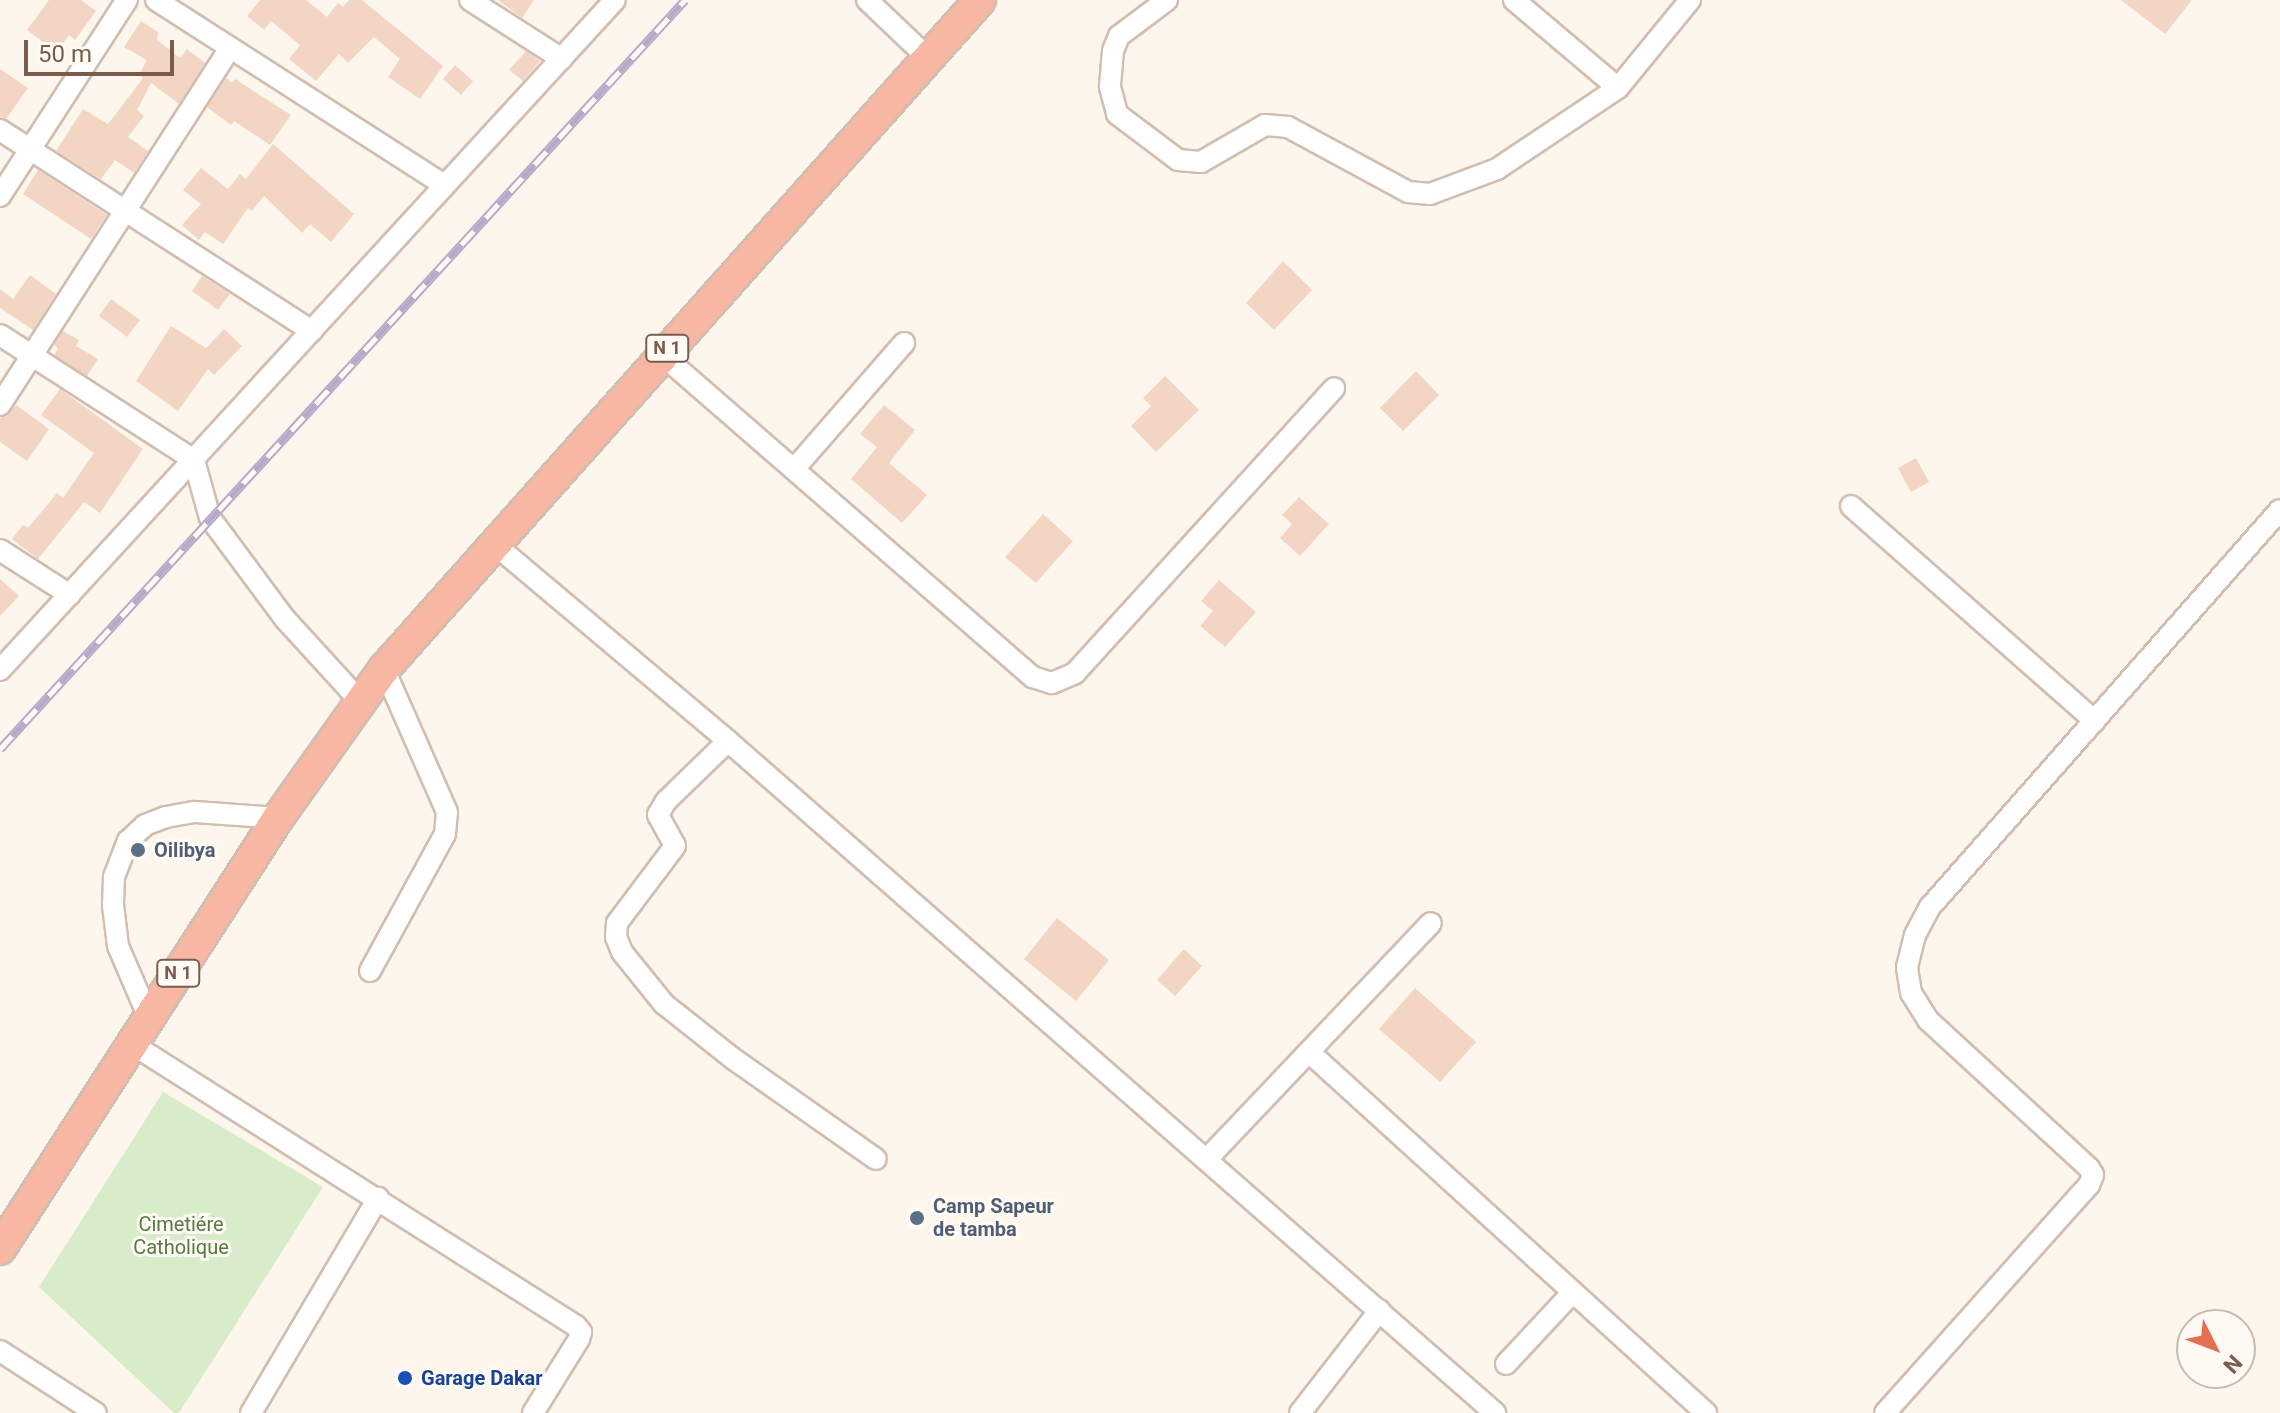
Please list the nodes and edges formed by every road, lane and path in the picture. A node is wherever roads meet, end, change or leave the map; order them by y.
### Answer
1 (127, 0) edge
2 (156, 0) edge
3 (470, 0) edge
4 (615, 0) edge
5 (867, 0) edge
6 (980, 0) edge
7 (1167, 0) edge
8 (1514, 0) edge
9 (1690, 0) edge
10 (230, 48) junction
11 (928, 58) junction
12 (562, 59) junction
13 (1618, 88) junction
14 (0, 130) edge
15 (30, 150) junction
16 (444, 185) junction
17 (0, 196) edge
18 (125, 211) junction
19 (312, 331) junction
20 (0, 335) edge
21 (904, 343) dead end
22 (661, 354) junction
23 (32, 355) junction
24 (1334, 388) dead end
25 (0, 405) edge
26 (194, 460) junction
27 (795, 468) junction
28 (1851, 506) dead end
29 (2280, 510) edge
30 (493, 543) junction
31 (0, 550) edge
32 (70, 595) junction
33 (384, 669) junction
34 (0, 670) edge
35 (360, 701) junction
36 (2095, 721) junction
37 (728, 741) junction
38 (278, 818) junction
39 (1431, 923) dead end
40 (370, 971) dead end
41 (149, 1018) junction
42 (132, 1044) junction
43 (1309, 1052) junction
44 (876, 1159) dead end
45 (1207, 1159) junction
46 (378, 1198) junction
47 (0, 1249) edge
48 (1573, 1292) junction
49 (1380, 1310) junction
50 (0, 1351) edge
51 (1506, 1364) dead end
52 (96, 1413) edge
53 (251, 1413) edge
54 (533, 1413) edge
55 (1300, 1413) edge
56 (1495, 1413) edge
57 (1706, 1413) edge
58 (1885, 1413) edge

1 - 15 street
2 - 10 street
3 - 12 street
4 - 12 street
5 - 11 street
6 - 11 highway, N 1
7 - 13 street
8 - 13 street
9 - 13 street
10 - 16 street
10 - 18 street
11 - 22 highway, N 1
12 - 16 street
14 - 15 street
15 - 17 street
15 - 18 street
16 - 19 street
18 - 19 street
18 - 23 street
19 - 26 street
20 - 23 street
21 - 27 street
22 - 27 street
22 - 30 highway, N 1
23 - 25 street
23 - 26 street
24 - 27 street
26 - 32 street
26 - 35 street
28 - 36 street
29 - 36 street
30 - 33 highway, N 1
30 - 37 street
31 - 32 street
32 - 34 street
33 - 35 highway, N 1
33 - 40 street
35 - 38 highway, N 1
36 - 58 street
37 - 44 street
37 - 45 street
38 - 41 highway, N 1
38 - 41 street
39 - 43 street
41 - 42 highway, N 1
42 - 46 street
42 - 47 highway, N 1
43 - 45 street
43 - 48 street
45 - 49 street
46 - 53 street
46 - 54 street
48 - 51 street
48 - 57 street
49 - 55 street
49 - 56 street
50 - 52 street

